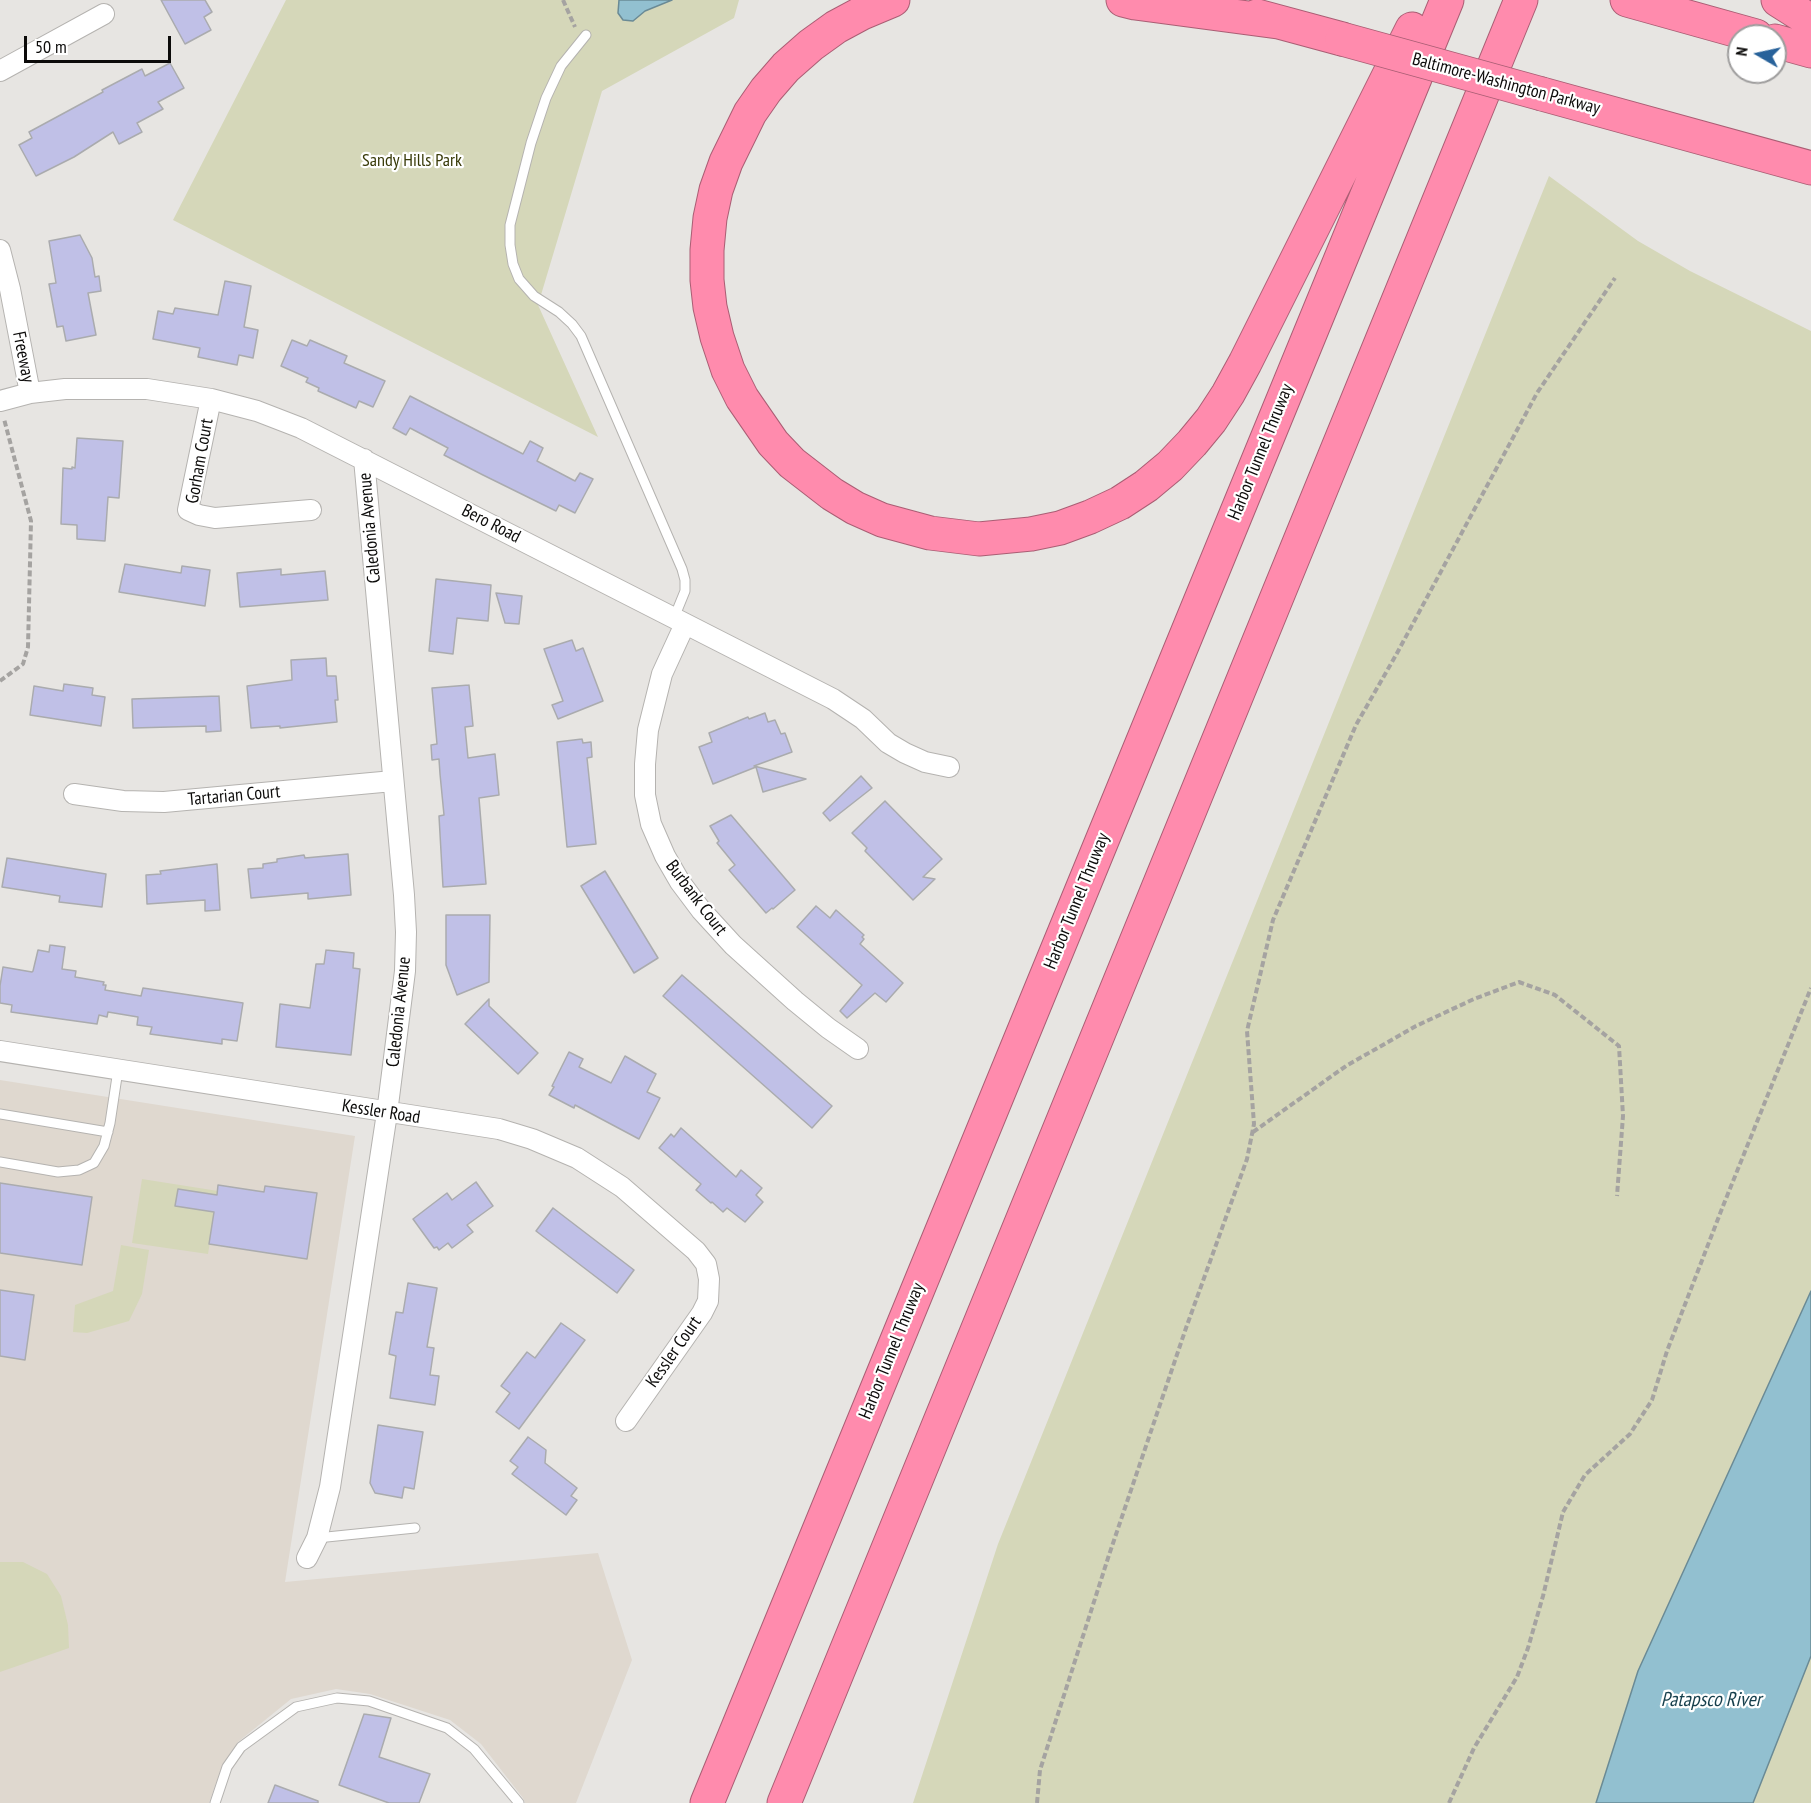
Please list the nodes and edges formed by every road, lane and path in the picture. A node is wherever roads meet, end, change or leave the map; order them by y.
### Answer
1 (563, 0) edge
2 (892, 0) edge
3 (1123, 0) edge
4 (1200, 0) edge
5 (1426, 0) edge
6 (1447, 0) edge
7 (1521, 0) edge
8 (1627, 0) edge
9 (1778, 0) edge
10 (104, 14) dead end
11 (1811, 21) edge
12 (1278, 22) junction
13 (1727, 28) edge
14 (584, 38) joint
15 (1787, 44) edge
16 (1811, 51) edge
17 (0, 71) edge
18 (1811, 168) edge
19 (0, 250) edge
20 (1615, 278) dead end
21 (30, 393) junction
22 (211, 399) junction
23 (1, 407) edge
24 (364, 459) junction
25 (311, 510) dead end
26 (680, 621) junction
27 (0, 681) edge
28 (948, 767) dead end
29 (393, 781) junction
30 (74, 794) dead end
31 (1811, 988) edge
32 (858, 1049) dead end
33 (0, 1051) edge
34 (118, 1070) junction
35 (387, 1113) junction
36 (0, 1114) edge
37 (108, 1132) junction
38 (1252, 1132) junction
39 (0, 1162) edge
40 (1617, 1196) dead end
41 (709, 1279) joint
42 (626, 1421) dead end
43 (415, 1528) dead end
44 (317, 1538) junction
45 (307, 1558) dead end
46 (215, 1803) edge
47 (519, 1803) edge
48 (707, 1803) edge
49 (784, 1803) edge
50 (1037, 1803) edge
51 (1449, 1803) edge

1 - 14 path
2 - 5 highway
3 - 12 highway
4 - 12 highway, Baltimore-Washington Parkway
6 - 48 highway, Harbor Tunnel Thruway
7 - 49 highway
8 - 13 highway
9 - 11 highway
10 - 17 street
12 - 18 highway, Baltimore-Washington Parkway, bridge
14 - 26 lane
15 - 16 highway
19 - 21 street, Freeway
20 - 38 path
21 - 22 street, Bero Road
21 - 23 street, Bero Road
22 - 24 street, Bero Road
22 - 25 street, Gorham Court
23 - 27 path
24 - 26 street, Bero Road
24 - 29 street, Caledonia Avenue
26 - 28 street, Bero Road
26 - 32 street, Burbank Court
29 - 30 street, Tartarian Court
29 - 35 street, Caledonia Avenue
31 - 51 path
33 - 34 street, Kessler Road
34 - 35 street, Kessler Road
34 - 37 lane
35 - 41 street, Kessler Road
35 - 44 street, Caledonia Avenue
36 - 37 lane
37 - 39 lane
38 - 40 path
38 - 50 path
41 - 42 street, Kessler Court
43 - 44 lane
44 - 45 street, Caledonia Avenue
46 - 47 lane

